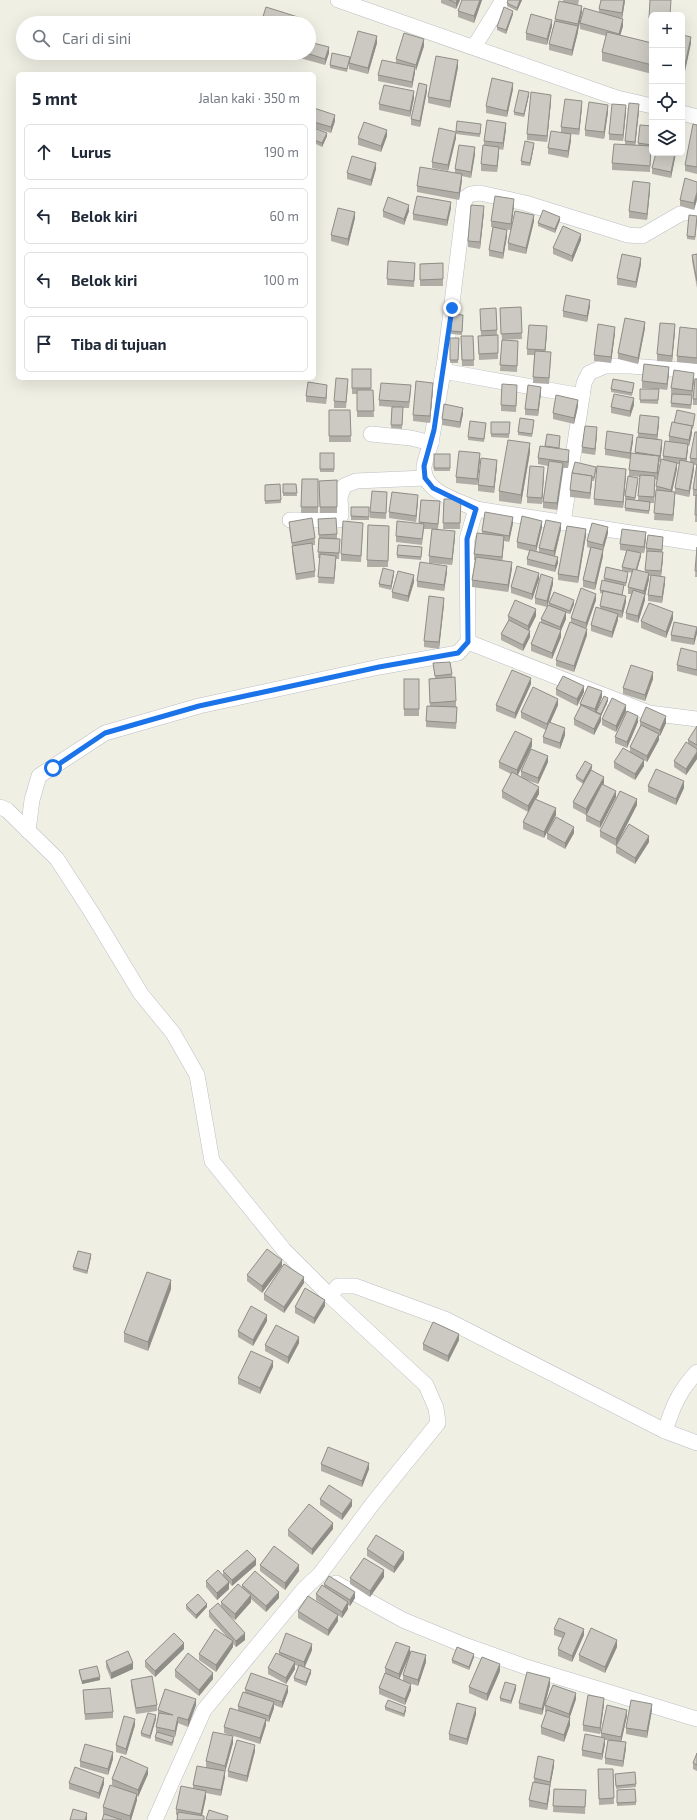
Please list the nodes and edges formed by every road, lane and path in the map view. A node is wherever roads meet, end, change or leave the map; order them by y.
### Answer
1 (338, 0) edge
2 (503, 0) edge
3 (477, 48) junction
4 (649, 105) edge
5 (685, 114) edge
6 (697, 117) edge
7 (697, 210) edge
8 (443, 371) junction
9 (697, 371) edge
10 (582, 396) junction
11 (371, 434) dead end
12 (431, 443) junction
13 (425, 478) junction
14 (476, 509) junction
15 (290, 520) edge
16 (563, 522) junction
17 (697, 543) edge
18 (468, 642) junction
19 (697, 719) edge
20 (0, 806) edge
21 (28, 831) junction
22 (330, 1296) junction
23 (697, 1372) edge
24 (665, 1431) junction
25 (697, 1443) edge
26 (320, 1574) junction
27 (697, 1719) edge
28 (155, 1820) edge

1 - 3 street
2 - 3 street
3 - 4 street
5 - 6 street
7 - 8 street
8 - 10 street
8 - 12 street
9 - 10 street
10 - 16 street
11 - 12 street
12 - 13 street
13 - 14 street
13 - 15 street
14 - 16 street
14 - 18 street
16 - 17 street
18 - 19 street
18 - 21 street
20 - 21 street
21 - 22 street
22 - 24 street
22 - 26 street
23 - 24 street
24 - 25 street
26 - 27 street
26 - 28 street

